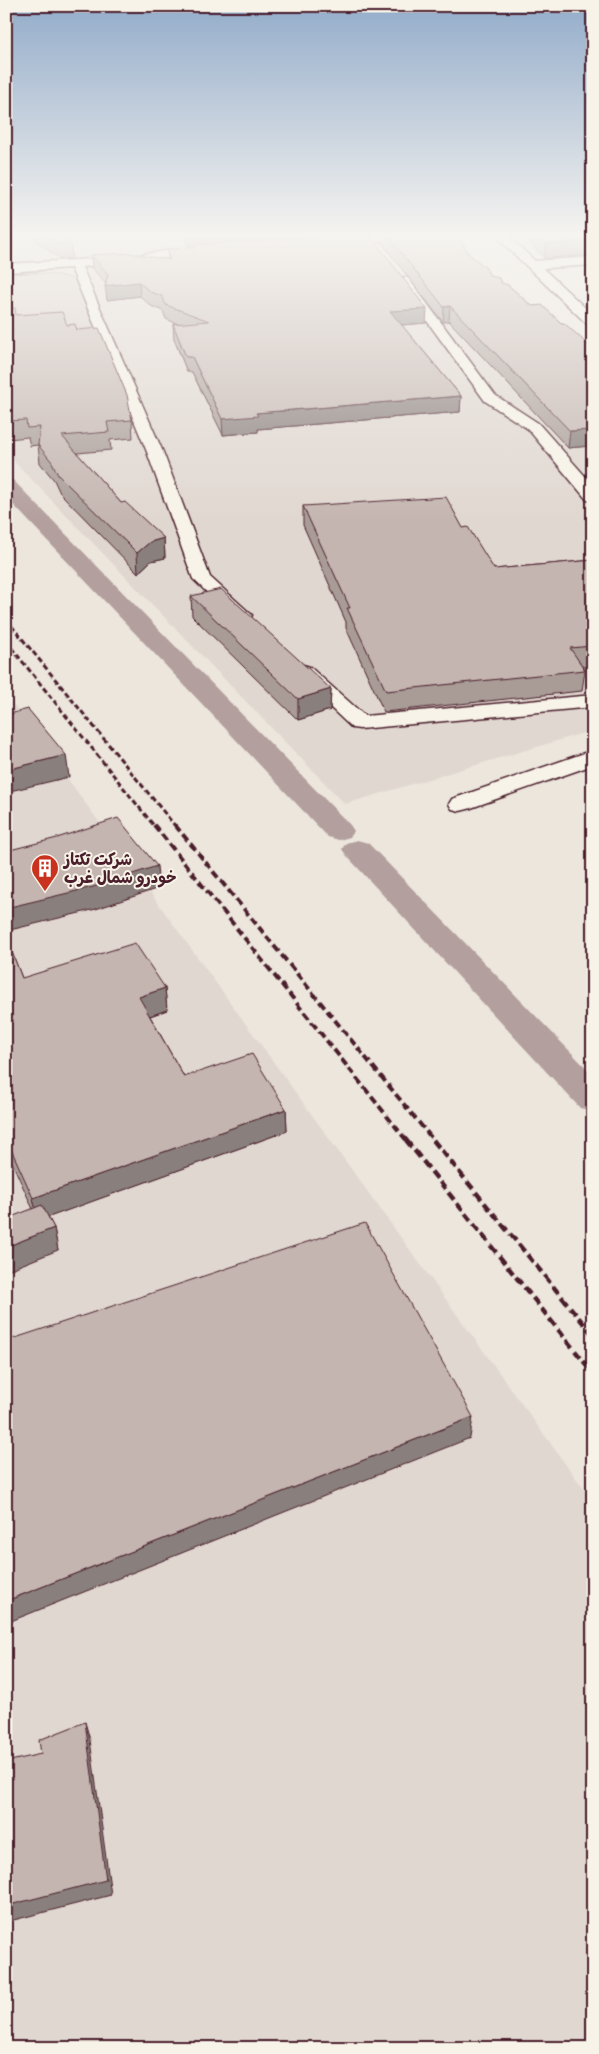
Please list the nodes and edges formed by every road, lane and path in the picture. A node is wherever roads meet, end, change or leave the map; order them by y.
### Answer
1 (103, 330) edge
2 (439, 330) edge
3 (593, 496) edge
4 (252, 625) edge
5 (288, 658) edge
6 (593, 701) edge
7 (593, 757) edge
8 (460, 804) dead end

1 - 4 main road
2 - 3 main road
5 - 6 main road
7 - 8 main road

